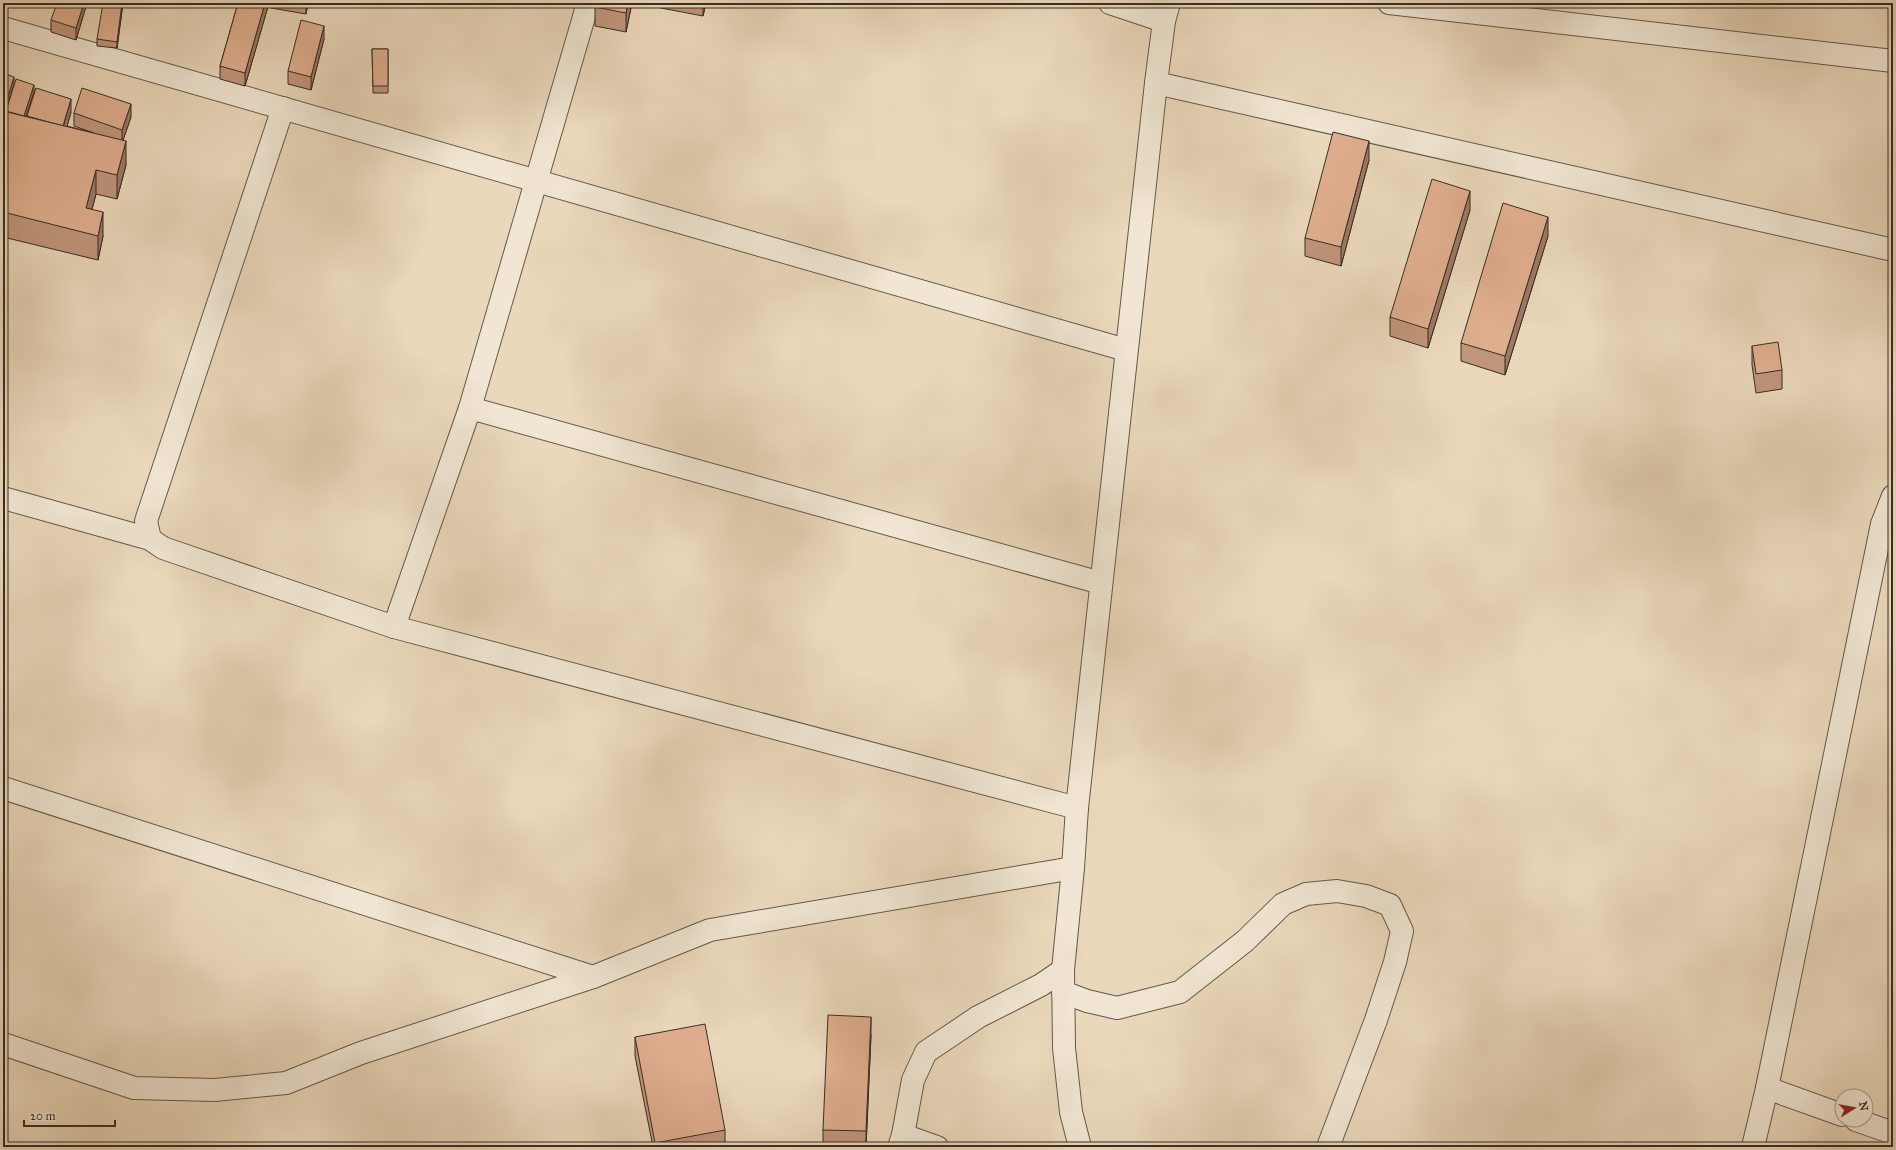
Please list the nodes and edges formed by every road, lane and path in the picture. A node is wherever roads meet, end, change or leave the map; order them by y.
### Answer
1 (588, 3) edge
2 (1110, 3) edge
3 (1389, 3) edge
4 (1477, 8) edge
5 (1166, 12) edge
6 (3, 28) edge
7 (1893, 61) edge
8 (1156, 83) junction
9 (283, 108) junction
10 (538, 181) junction
11 (1893, 250) edge
12 (1126, 350) junction
13 (470, 408) junction
14 (1893, 496) edge
15 (3, 498) edge
16 (1887, 526) edge
17 (150, 539) junction
18 (1101, 583) junction
19 (394, 627) junction
20 (3, 788) edge
21 (1077, 808) junction
22 (1073, 868) junction
23 (1063, 970) junction
24 (593, 977) junction
25 (1063, 992) junction
26 (3, 1044) edge
27 (1767, 1088) junction
28 (1834, 1112) edge
29 (1874, 1126) edge
30 (1893, 1133) edge
31 (901, 1141) edge
32 (937, 1147) edge
33 (1080, 1147) edge
34 (1328, 1147) edge
35 (1753, 1147) edge

1 - 10 street
2 - 5 street
3 - 4 street
4 - 7 street
5 - 8 street
6 - 9 street
8 - 11 street
8 - 12 street
9 - 10 street
9 - 17 street
10 - 12 street
10 - 13 street
12 - 18 street
13 - 18 street
13 - 19 street
14 - 16 street
15 - 17 street
16 - 27 street
17 - 19 street
18 - 21 street
19 - 21 street
20 - 24 street
21 - 22 street
22 - 23 street
22 - 24 street
23 - 25 street
23 - 31 street
24 - 26 street
25 - 33 street
25 - 34 street
27 - 28 street
27 - 35 street
29 - 30 street
31 - 32 street

